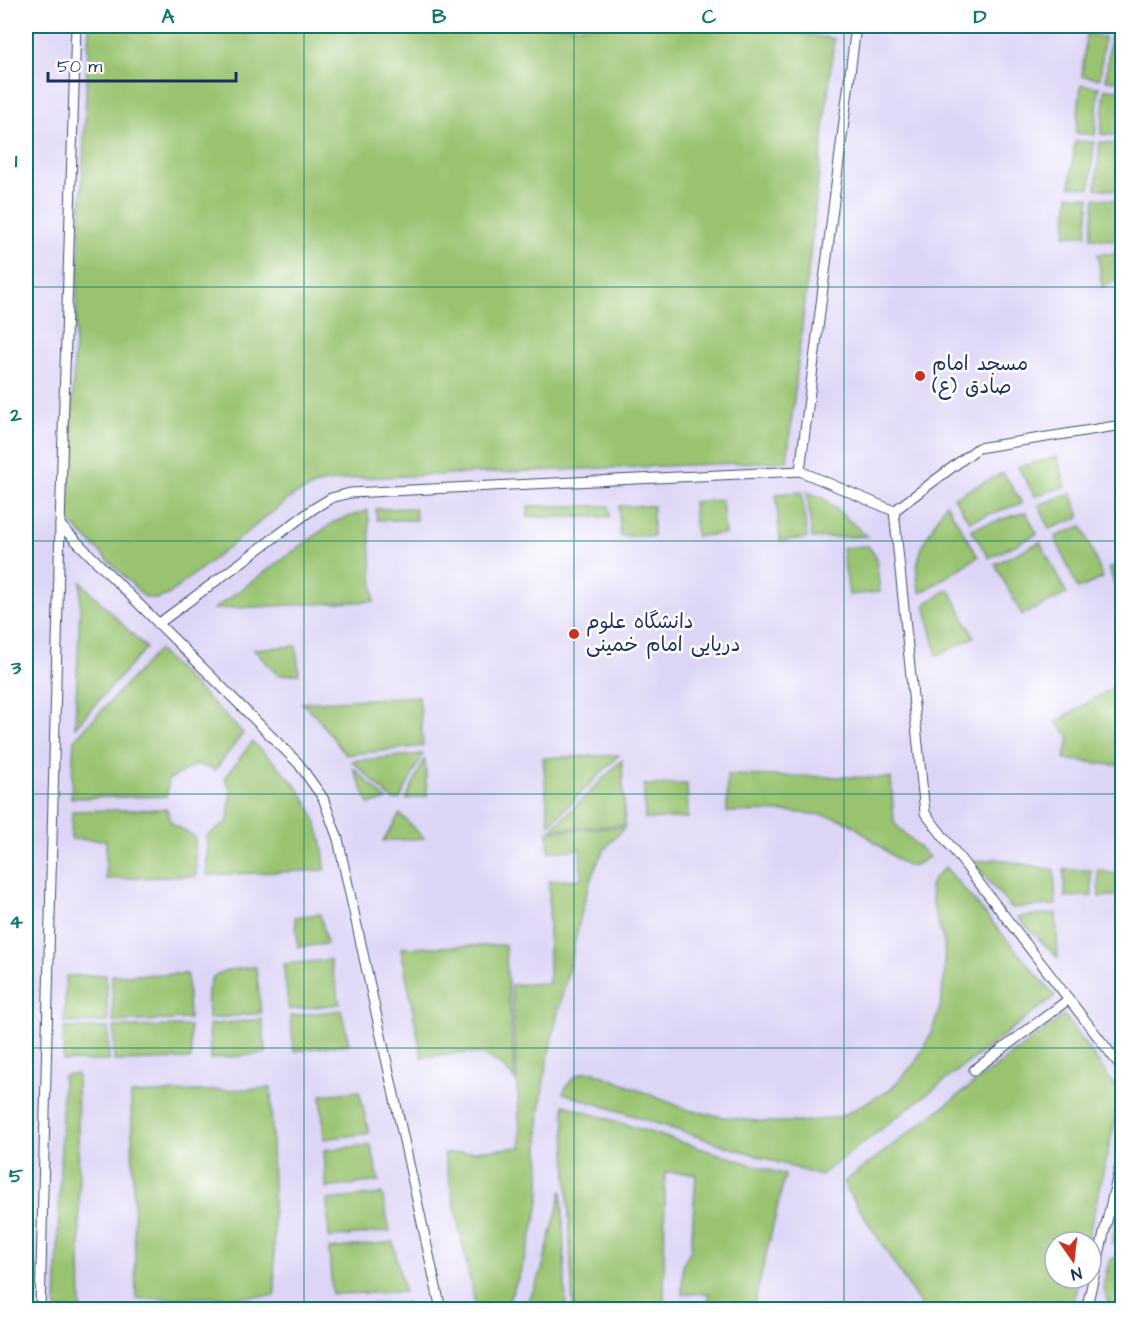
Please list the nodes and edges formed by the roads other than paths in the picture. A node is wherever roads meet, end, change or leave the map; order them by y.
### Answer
1 (76, 26) edge
2 (856, 26) edge
3 (1122, 425) edge
4 (800, 471) junction
5 (894, 511) junction
6 (60, 525) junction
7 (158, 624) junction
8 (1069, 999) junction
9 (1122, 1068) edge
10 (974, 1070) dead end
11 (1122, 1157) edge
12 (40, 1310) edge
13 (441, 1310) edge
14 (1086, 1310) edge

1 - 6 lane
2 - 4 lane
3 - 5 lane
4 - 5 lane
4 - 7 lane
5 - 8 lane
6 - 7 lane
6 - 12 lane
7 - 13 lane
8 - 9 lane
8 - 10 lane
11 - 14 lane

